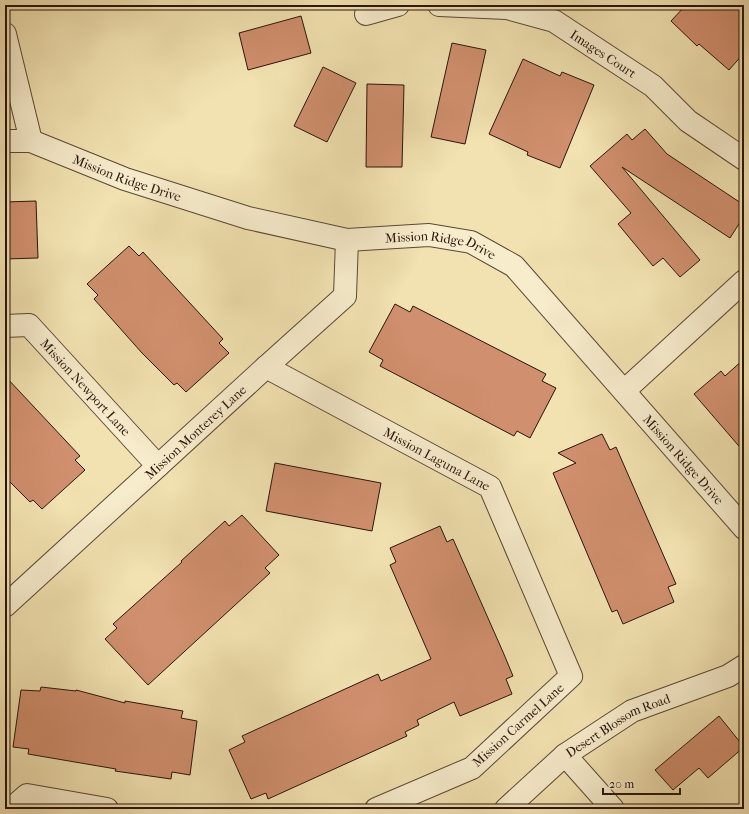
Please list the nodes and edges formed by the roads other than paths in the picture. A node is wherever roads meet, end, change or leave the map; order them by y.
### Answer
1 (398, 5) edge
2 (439, 5) edge
3 (366, 14) dead end
4 (5, 34) edge
5 (5, 141) edge
6 (31, 141) junction
7 (744, 159) edge
8 (347, 240) junction
9 (744, 281) edge
10 (5, 326) edge
11 (266, 367) junction
12 (624, 391) junction
13 (158, 466) junction
14 (744, 528) edge
15 (5, 606) edge
16 (744, 666) edge
17 (571, 676) joint
18 (565, 755) junction
19 (11, 809) edge
20 (107, 809) edge
21 (376, 809) edge
22 (506, 809) edge
23 (613, 809) edge

1 - 3 street
2 - 7 street, Images Court
4 - 6 street
5 - 6 street, Mission Ridge Drive
6 - 8 street, Mission Ridge Drive
8 - 11 street, Mission Monterey Lane
8 - 12 street, Mission Ridge Drive
9 - 12 street
10 - 13 street, Mission Newport Lane
11 - 13 street, Mission Monterey Lane
11 - 17 street, Mission Laguna Lane
12 - 14 street, Mission Ridge Drive
13 - 15 street, Mission Monterey Lane
16 - 18 street, Desert Blossom Road
17 - 21 street, Mission Carmel Lane
18 - 22 street, Desert Blossom Road
18 - 23 street
19 - 20 street

